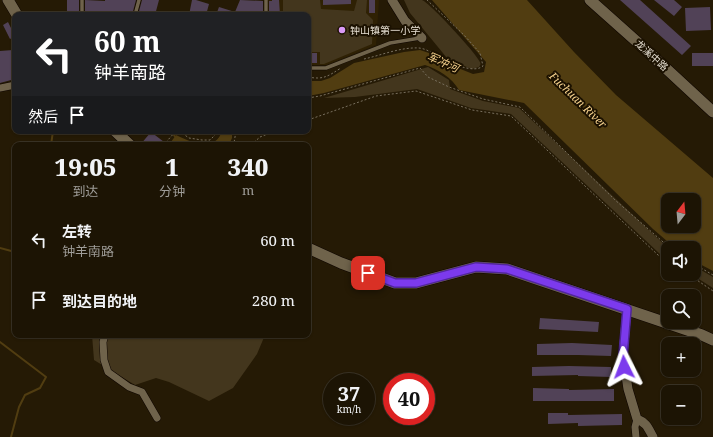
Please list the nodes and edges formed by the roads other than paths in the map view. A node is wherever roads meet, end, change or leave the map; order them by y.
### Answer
1 (8, 0) edge
2 (82, 0) edge
3 (139, 0) edge
4 (266, 0) edge
5 (392, 0) edge
6 (590, 0) edge
7 (599, 0) edge
8 (15, 12) edge
9 (82, 12) edge
10 (136, 12) edge
11 (266, 12) edge
12 (422, 38) joint
13 (311, 68) edge
14 (12, 86) edge
15 (0, 88) edge
16 (713, 103) edge
17 (713, 112) edge
18 (118, 134) edge
19 (127, 142) edge
20 (311, 249) edge
21 (627, 309) junction
22 (104, 338) edge
23 (713, 340) edge
24 (157, 418) dead end
25 (637, 419) junction
26 (636, 437) edge
27 (653, 437) edge

1 - 8 main road
2 - 9 lane
3 - 10 lane
4 - 11 lane
5 - 12 street
6 - 17 main road, 龙溪中路
7 - 16 main road, 龙溪中路
12 - 13 lane
14 - 15 street
18 - 19 main road
20 - 21 main road
21 - 23 main road
21 - 25 street
22 - 24 street
25 - 26 street
25 - 27 street

